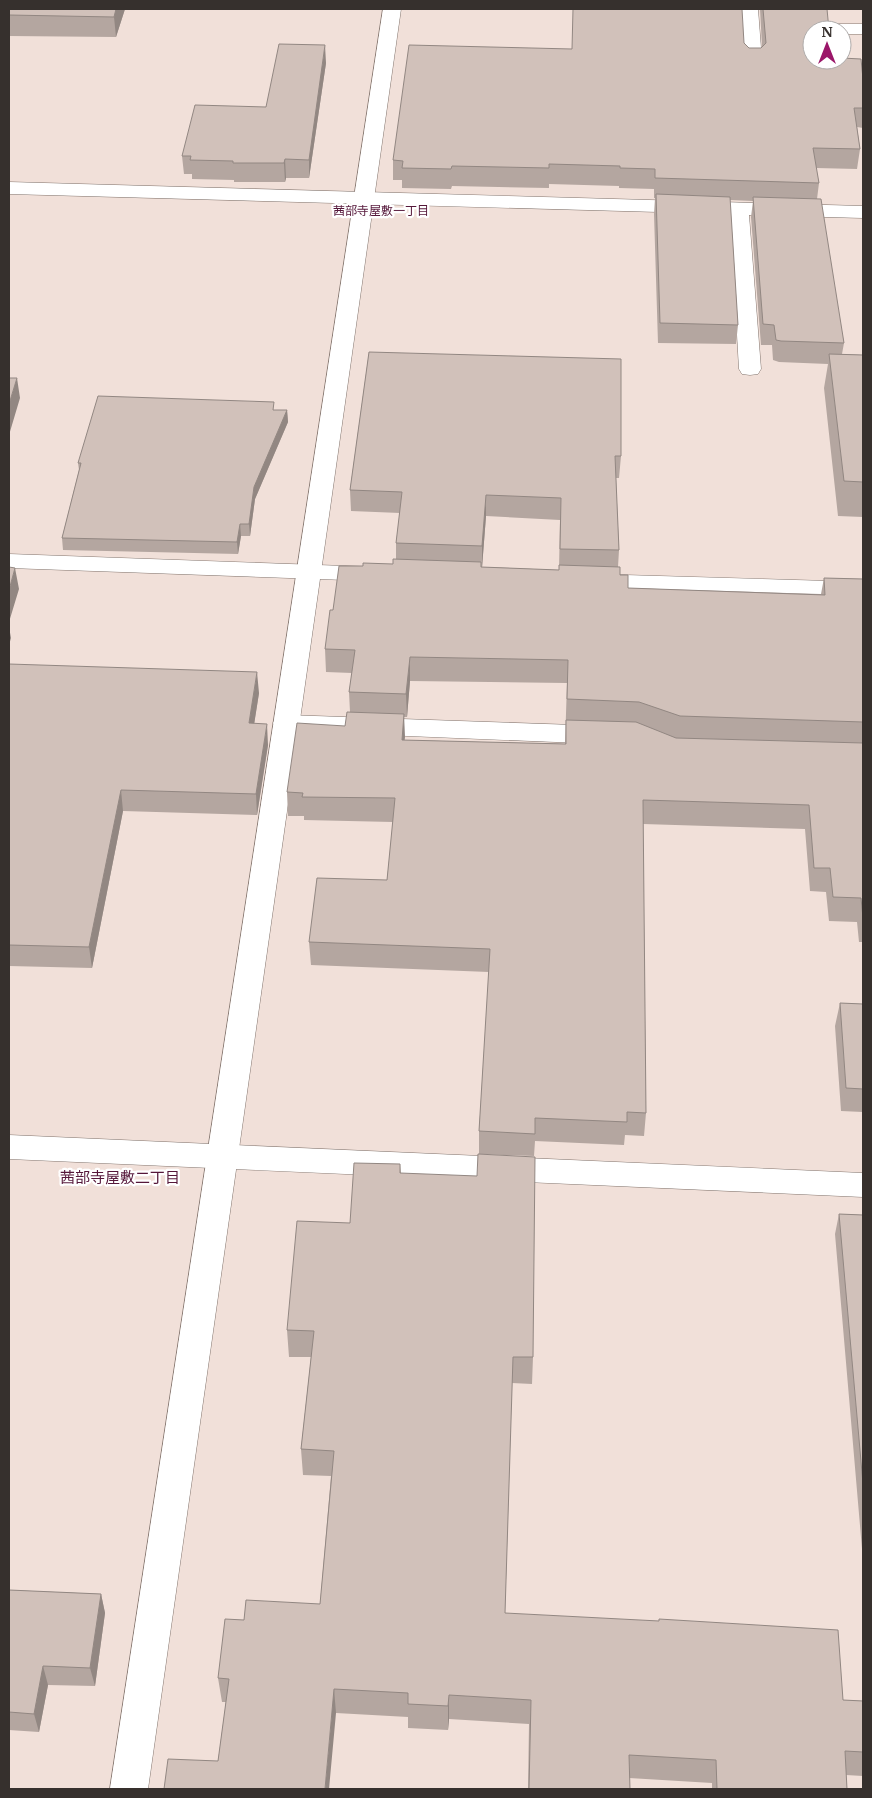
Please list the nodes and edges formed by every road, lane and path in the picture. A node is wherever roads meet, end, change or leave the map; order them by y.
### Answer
1 (392, 9) edge
2 (749, 9) edge
3 (753, 61) edge
4 (9, 188) edge
5 (365, 198) junction
6 (739, 209) junction
7 (863, 212) edge
8 (750, 369) dead end
9 (9, 561) edge
10 (309, 572) junction
11 (398, 574) edge
12 (566, 580) edge
13 (863, 589) edge
14 (286, 723) junction
15 (627, 736) edge
16 (9, 1147) edge
17 (221, 1157) junction
18 (863, 1185) edge
19 (129, 1789) edge

1 - 5 street
2 - 3 street
4 - 5 street
5 - 6 street
5 - 10 street
6 - 7 street
6 - 8 street
9 - 10 street
10 - 11 street
10 - 14 street
12 - 13 street
14 - 15 street
14 - 17 street
16 - 17 street
17 - 18 street
17 - 19 street

